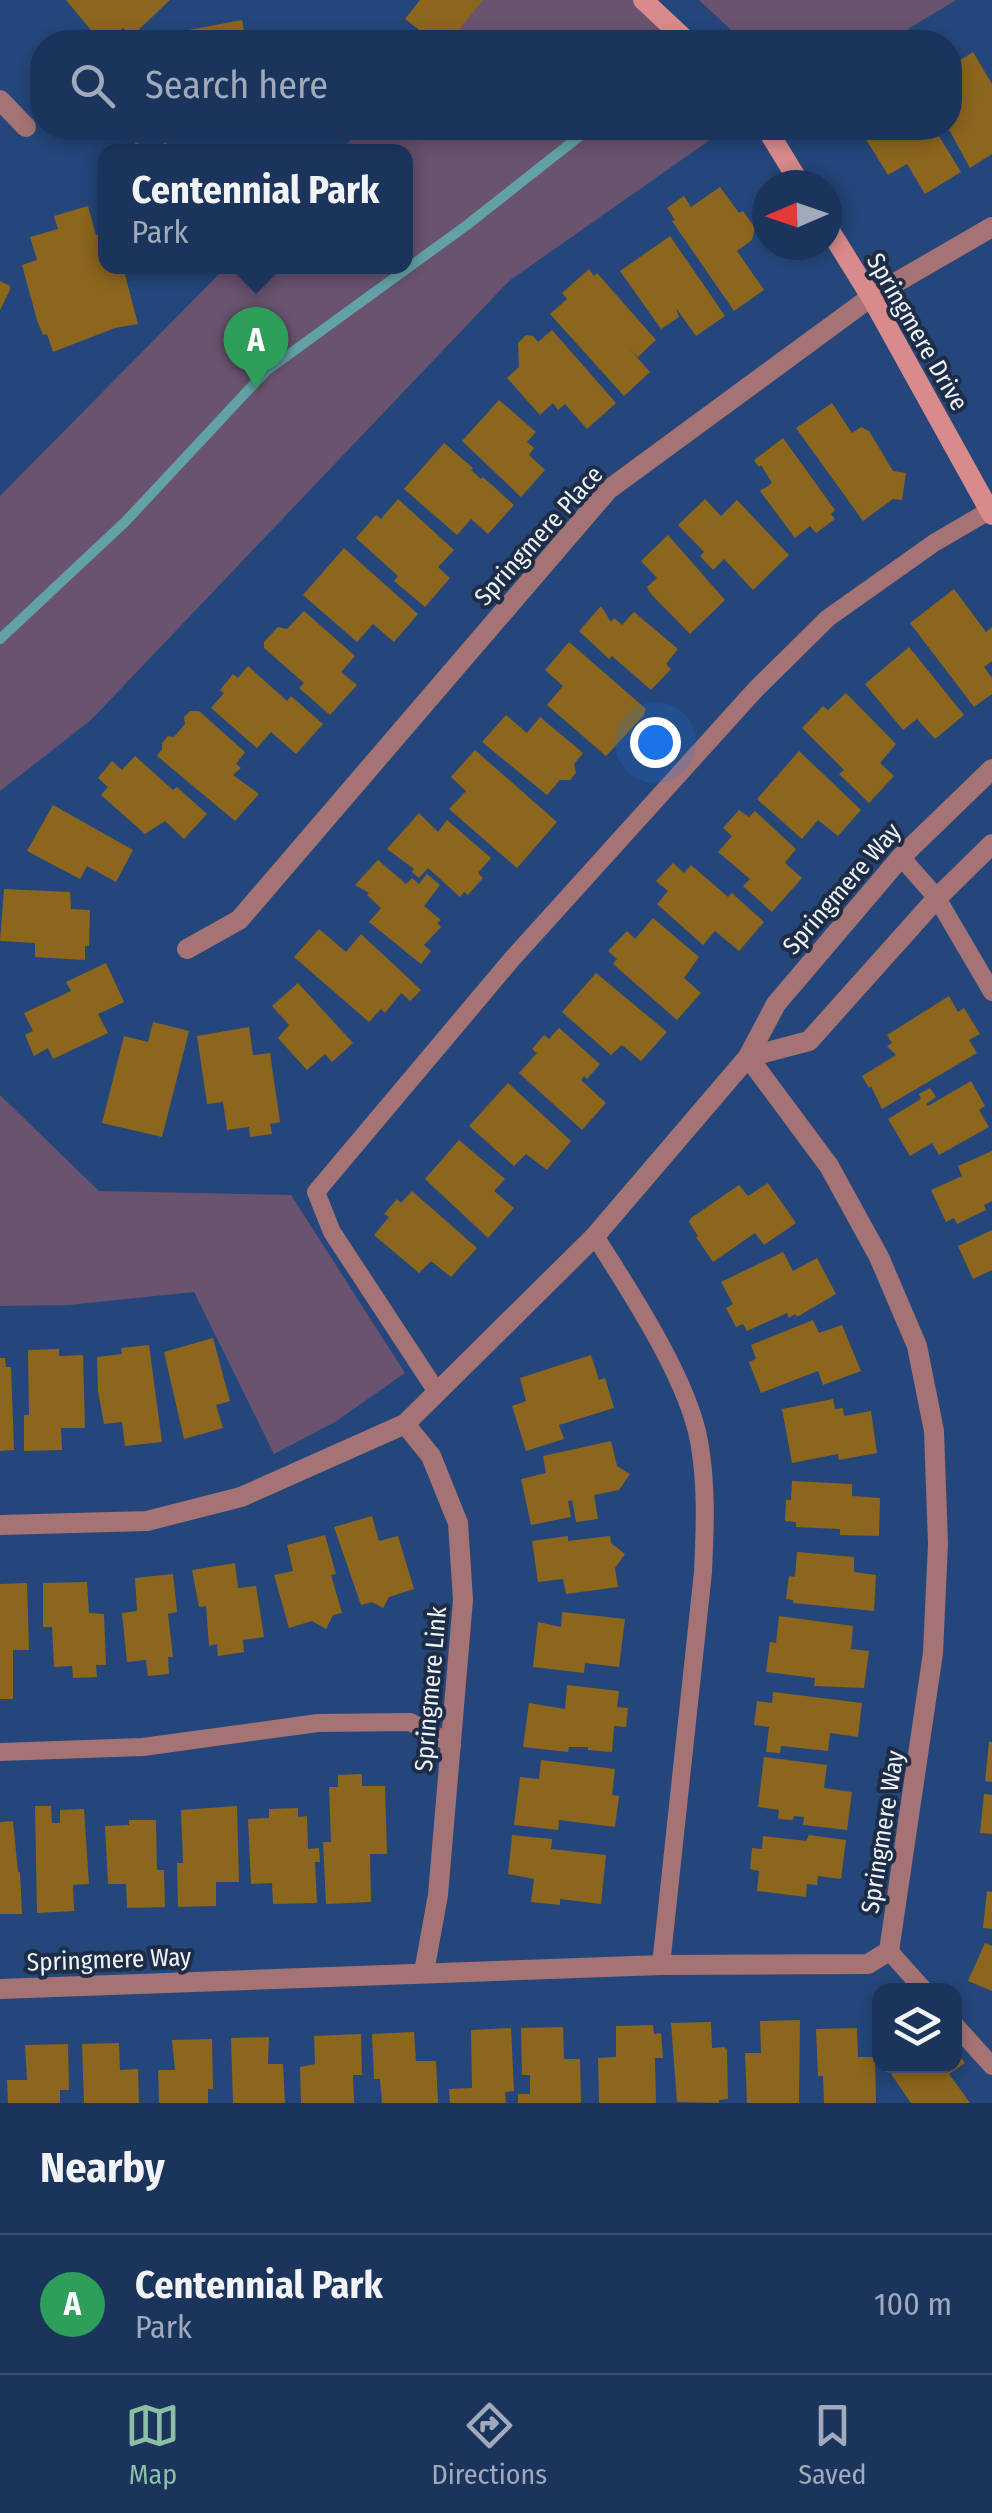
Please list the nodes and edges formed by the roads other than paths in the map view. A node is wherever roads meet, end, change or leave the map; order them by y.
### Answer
1 (643, 0) edge
2 (675, 30) edge
3 (0, 100) edge
4 (26, 126) dead end
5 (773, 140) edge
6 (792, 170) edge
7 (992, 227) edge
8 (842, 250) edge
9 (871, 297) junction
10 (991, 511) edge
11 (992, 768) edge
12 (992, 844) edge
13 (901, 857) junction
14 (937, 898) junction
15 (187, 949) dead end
16 (992, 992) edge
17 (748, 1057) junction
18 (594, 1236) junction
19 (437, 1392) junction
20 (405, 1424) junction
21 (0, 1524) edge
22 (452, 1744) junction
23 (0, 1752) edge
24 (889, 1952) junction
25 (661, 1966) junction
26 (424, 1972) junction
27 (918, 1983) edge
28 (0, 1989) edge
29 (962, 2033) edge
30 (992, 2066) edge

1 - 2 street
3 - 4 street
5 - 6 street
7 - 9 street, Springmere Place
8 - 9 street, Springmere Drive
9 - 10 street, Springmere Drive
9 - 15 street, Springmere Place
10 - 19 lane
11 - 13 street, Springmere Way
12 - 14 street
13 - 14 lane
13 - 17 street, Springmere Way
14 - 16 lane
14 - 17 street
17 - 18 street, Springmere Way
17 - 24 street, Springmere Way
18 - 19 street, Springmere Way
18 - 25 lane
19 - 20 street, Springmere Way
20 - 21 street, Springmere Way
20 - 22 street, Springmere Link
22 - 23 lane
22 - 26 street, Springmere Link
24 - 25 street, Springmere Way
24 - 27 lane
25 - 26 street, Springmere Way
26 - 28 street, Springmere Way
29 - 30 lane

